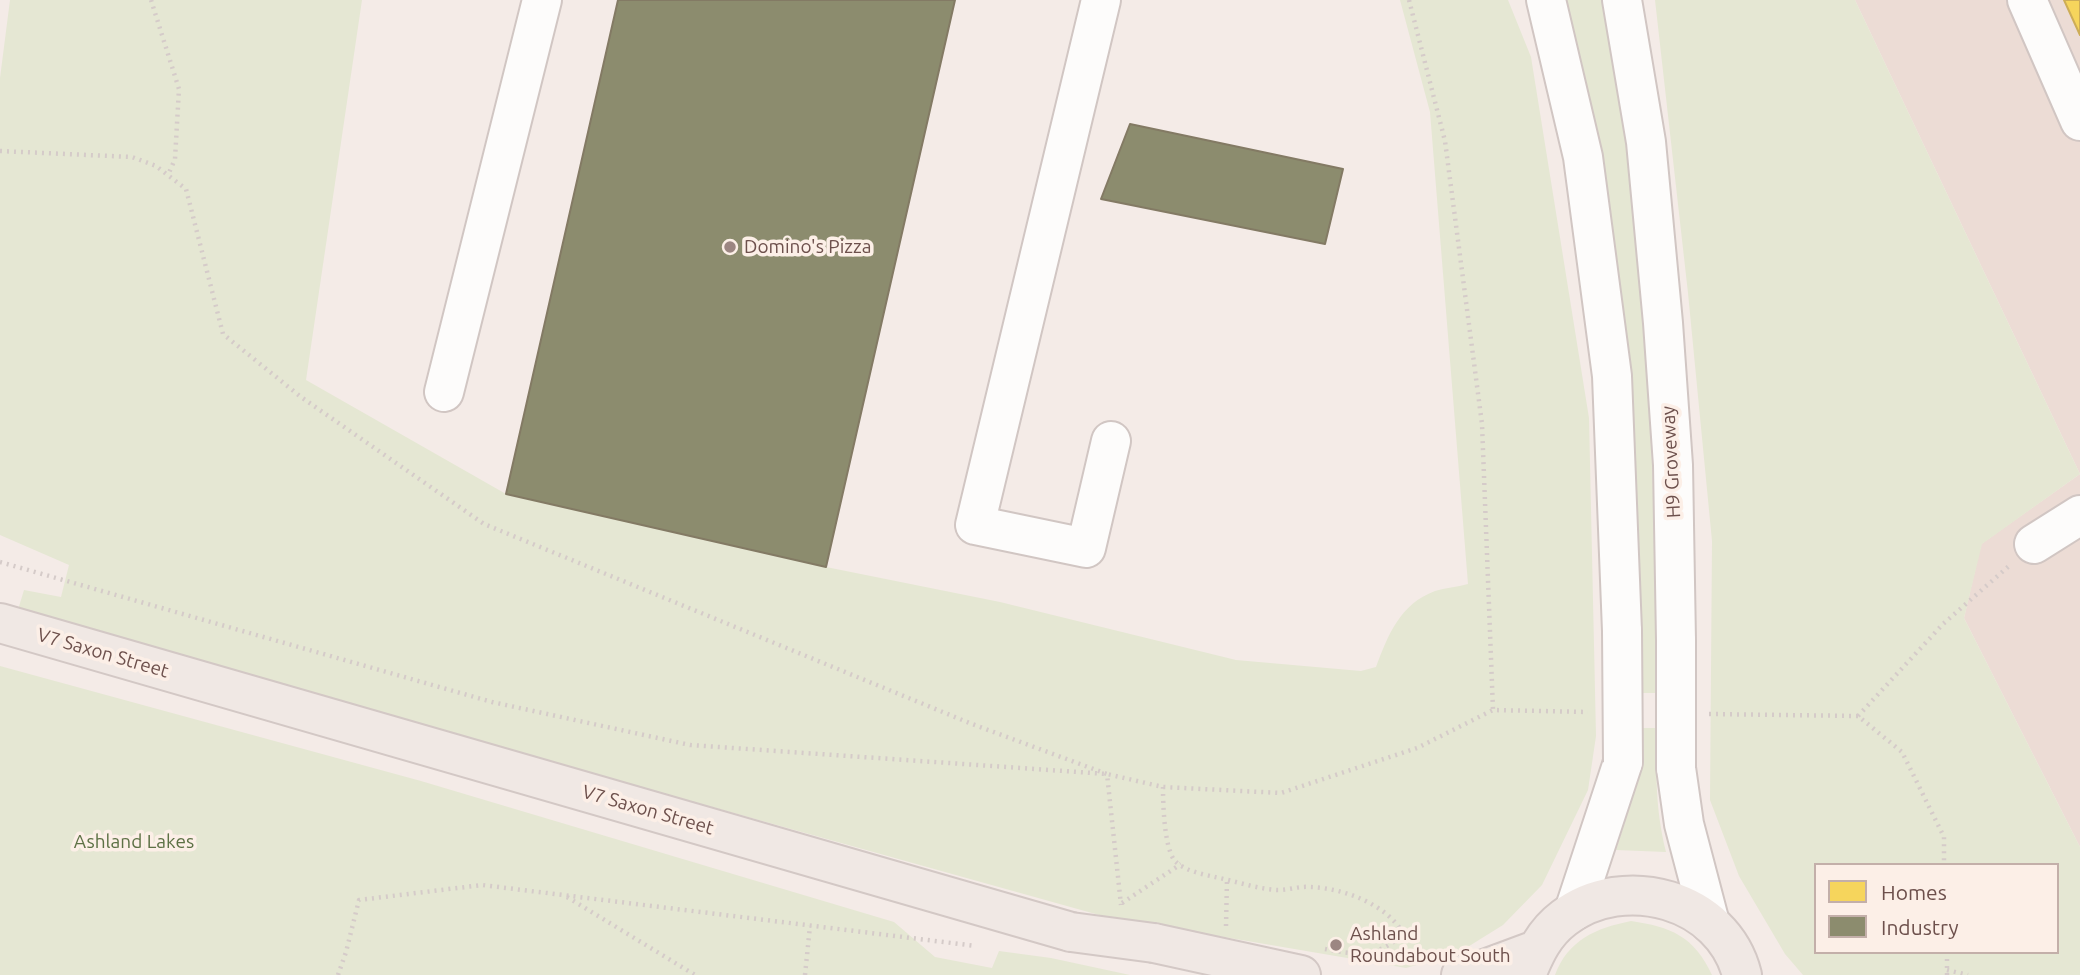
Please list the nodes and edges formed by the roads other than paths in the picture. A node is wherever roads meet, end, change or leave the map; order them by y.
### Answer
1 (542, 0) edge
2 (1101, 0) edge
3 (1539, 0) edge
4 (1546, 0) edge
5 (1622, 0) edge
6 (2027, 0) edge
7 (1561, 59) junction
8 (2080, 121) edge
9 (444, 391) dead end
10 (1111, 441) dead end
11 (2080, 515) edge
12 (2034, 544) road end
13 (0, 623) edge
14 (1574, 911) junction
15 (1710, 923) junction
16 (1531, 962) edge
17 (1745, 972) edge
18 (1301, 975) edge
19 (1461, 975) edge

1 - 9 street
2 - 10 street
3 - 7 street
4 - 7 street
5 - 15 street, H9 Groveway, bridge
6 - 8 street
7 - 14 street, bridge
11 - 12 street
13 - 18 main road, V7 Saxon Street, bridge
14 - 15 main road
14 - 16 main road
15 - 17 main road
16 - 19 main road

